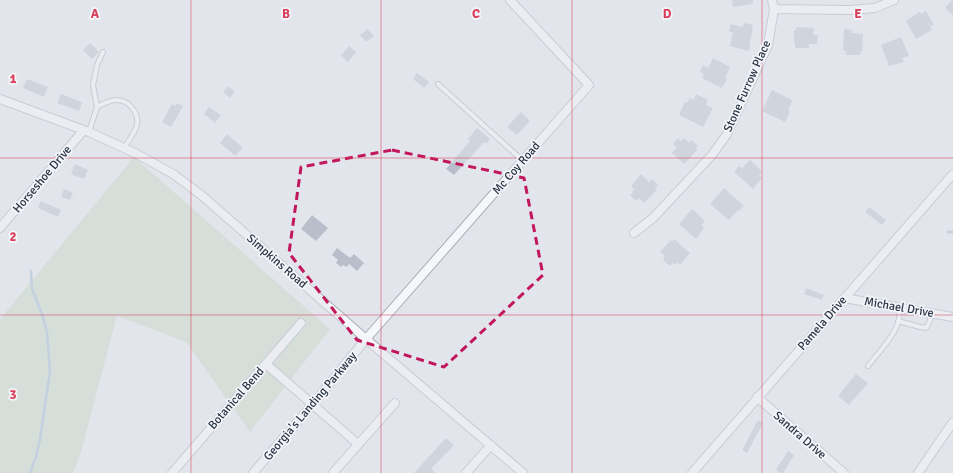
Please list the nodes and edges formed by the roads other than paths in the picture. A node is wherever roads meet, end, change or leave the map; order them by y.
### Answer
1 (510, 0) edge
2 (772, 0) edge
3 (894, 0) edge
4 (774, 9) junction
5 (103, 52) dead end
6 (438, 84) dead end
7 (0, 99) edge
8 (97, 107) junction
9 (86, 132) junction
10 (124, 148) junction
11 (522, 161) junction
12 (953, 174) edge
13 (0, 228) edge
14 (634, 233) dead end
15 (844, 298) junction
16 (900, 308) junction
17 (932, 313) junction
18 (953, 317) edge
19 (898, 321) junction
20 (301, 323) dead end
21 (366, 339) junction
22 (266, 364) junction
23 (868, 366) dead end
24 (757, 397) junction
25 (395, 403) dead end
26 (313, 404) junction
27 (953, 422) edge
28 (358, 444) junction
29 (491, 445) junction
30 (172, 473) edge
31 (253, 473) edge
32 (333, 473) edge
33 (466, 473) edge
34 (523, 473) edge
35 (692, 473) edge
36 (844, 473) edge
37 (918, 473) edge

1 - 11 street, Mc Coy Road
2 - 4 street, Stone Furrow Place
3 - 4 street
4 - 14 street, Stone Furrow Place
5 - 8 lane
6 - 11 lane
7 - 9 street, Simpkins Road
8 - 9 lane
8 - 10 lane
9 - 10 street, Simpkins Road
9 - 13 street, Horseshoe Drive
10 - 21 street, Simpkins Road
11 - 21 street, Mc Coy Road
12 - 15 street, Pamela Drive
15 - 16 street, Michael Drive
15 - 24 street, Pamela Drive
16 - 17 street, Michael Drive
16 - 19 lane
17 - 18 street, Michael Drive
17 - 19 lane
19 - 23 lane
20 - 22 street, Botanical Bend
21 - 26 street, Georgia's Landing Parkway
21 - 29 street, Simpkins Road
22 - 26 street
22 - 30 street, Botanical Bend
24 - 35 street, Pamela Drive
24 - 36 street, Sandra Drive
25 - 28 street
26 - 28 street
26 - 31 street, Georgia's Landing Parkway
27 - 37 street
28 - 32 street
29 - 33 street
29 - 34 street, Simpkins Road

